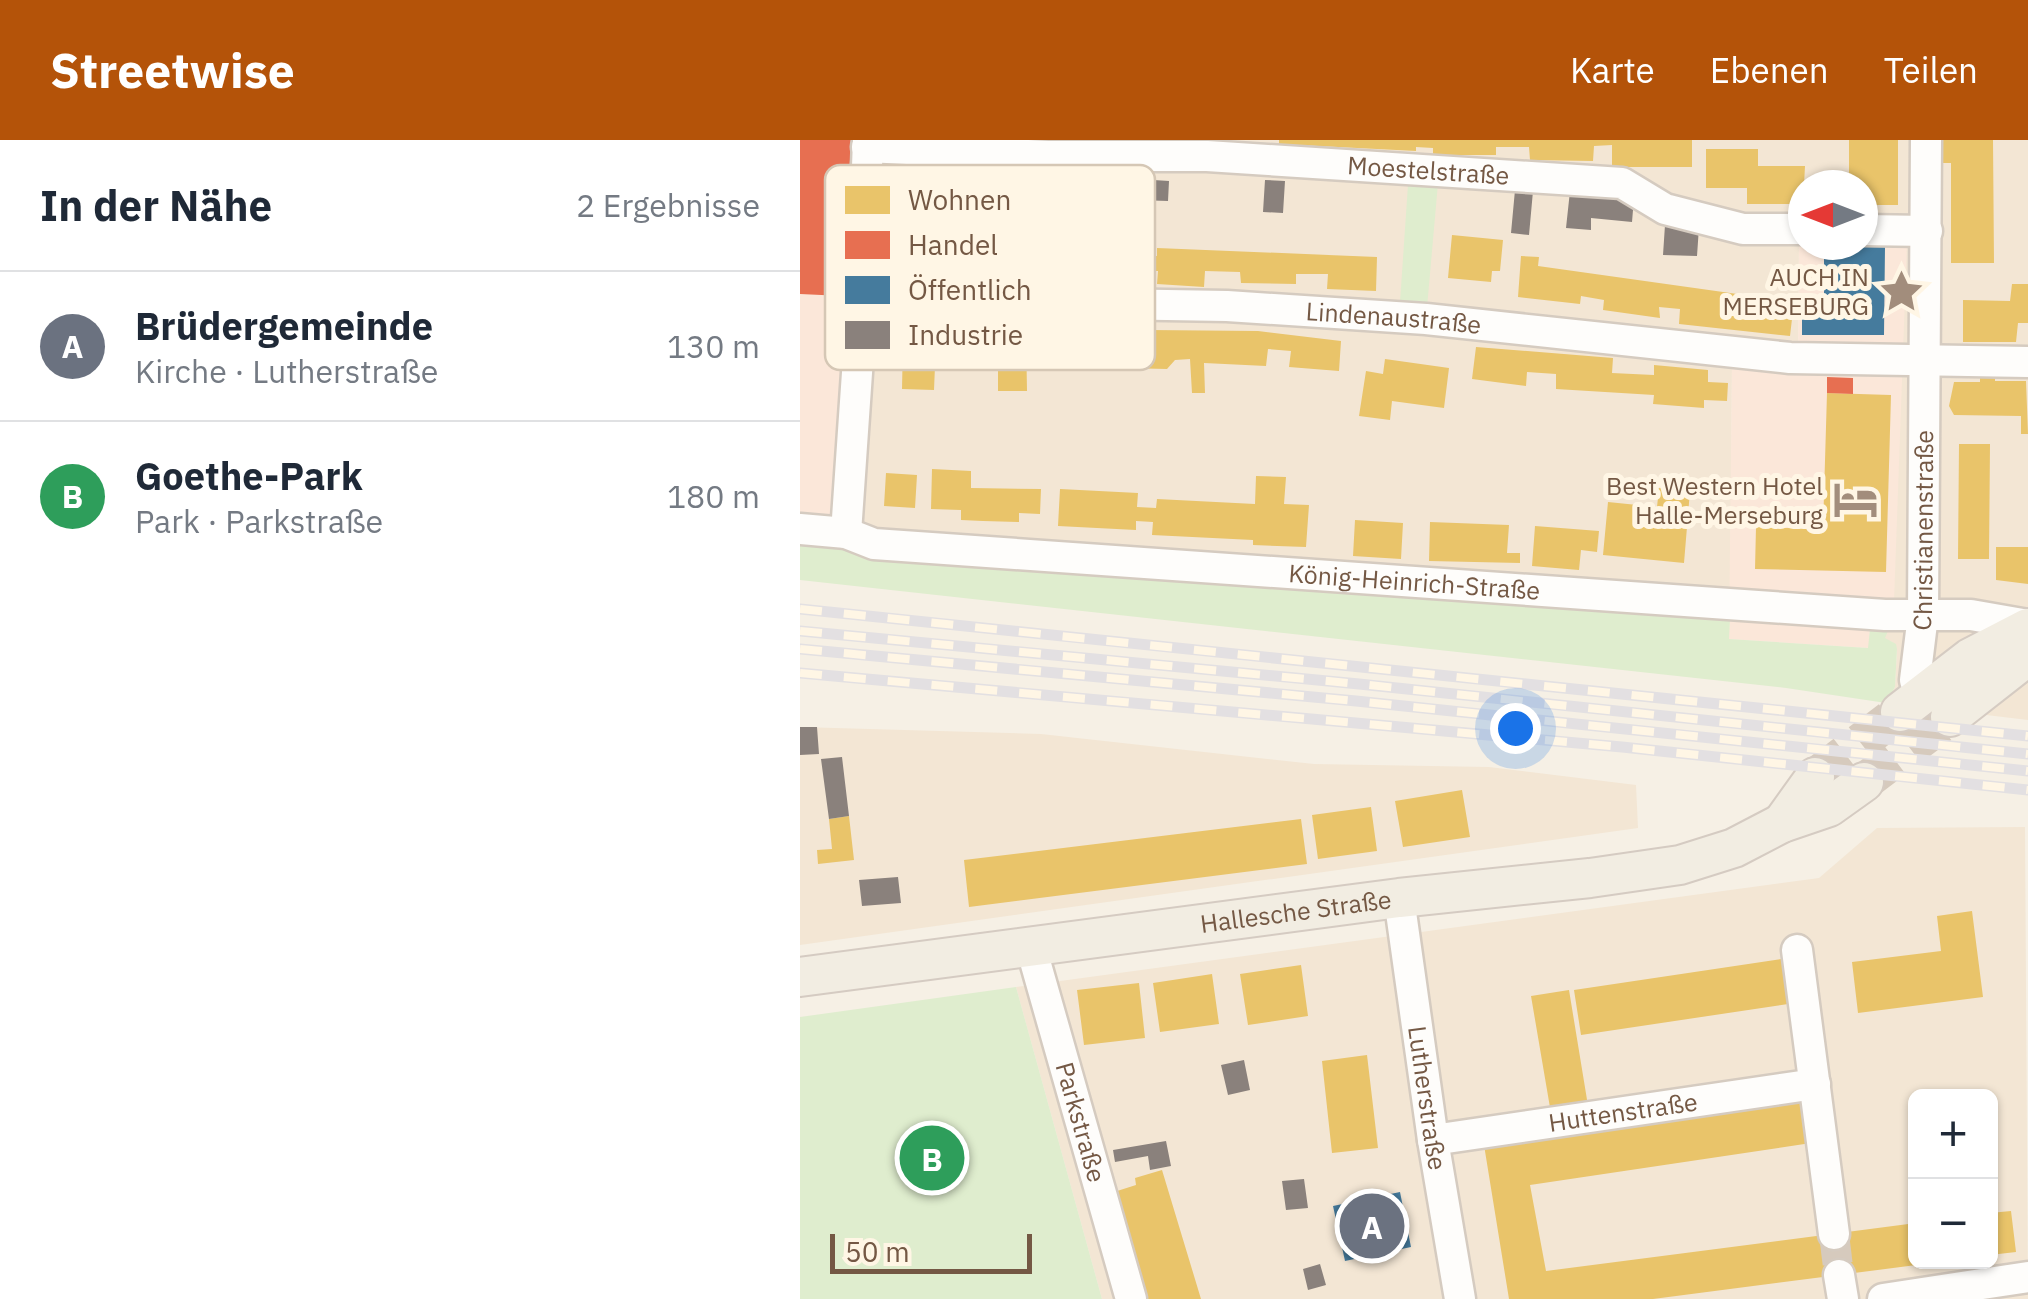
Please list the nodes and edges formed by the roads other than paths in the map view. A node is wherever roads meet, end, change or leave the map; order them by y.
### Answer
1 (1926, 140) edge
2 (868, 144) edge
3 (1788, 230) edge
4 (1878, 230) edge
5 (1927, 230) junction
6 (1155, 305) edge
7 (2028, 362) edge
8 (1927, 363) junction
9 (857, 370) edge
10 (800, 528) edge
11 (846, 533) junction
12 (1923, 615) junction
13 (2028, 626) edge
14 (2028, 656) edge
15 (1923, 709) junction
16 (1815, 777) tunnel mouth
17 (1864, 782) tunnel mouth
18 (1782, 823) junction
19 (1398, 898) junction
20 (1031, 946) junction
21 (1797, 950) dead end
22 (800, 977) edge
23 (1816, 1084) junction
24 (1433, 1140) junction
25 (1834, 1234) tunnel mouth
26 (2028, 1277) edge
27 (1132, 1299) edge
28 (1460, 1299) edge
29 (1883, 1299) edge

1 - 5 street, Christianenstraße
2 - 3 street, Moestelstraße
4 - 5 street
5 - 8 street, Christianenstraße
6 - 8 street, Lindenaustraße
7 - 8 street
8 - 12 street, Christianenstraße
9 - 11 street
10 - 11 street, König-Heinrich-Straße
11 - 12 street, König-Heinrich-Straße
12 - 13 street, König-Heinrich-Straße
12 - 15 street, Christianenstraße
13 - 15 main road, König-Heinrich-Straße
14 - 15 main road
16 - 18 main road, Hallesche Straße
17 - 18 main road, Hallesche Straße
18 - 19 main road, Hallesche Straße
19 - 20 main road, Hallesche Straße
19 - 24 street, Lutherstraße
20 - 22 main road, Hallesche Straße
20 - 27 street, Parkstraße
21 - 23 street
23 - 24 street, Huttenstraße
23 - 25 street
24 - 28 street, Lutherstraße
26 - 29 street

